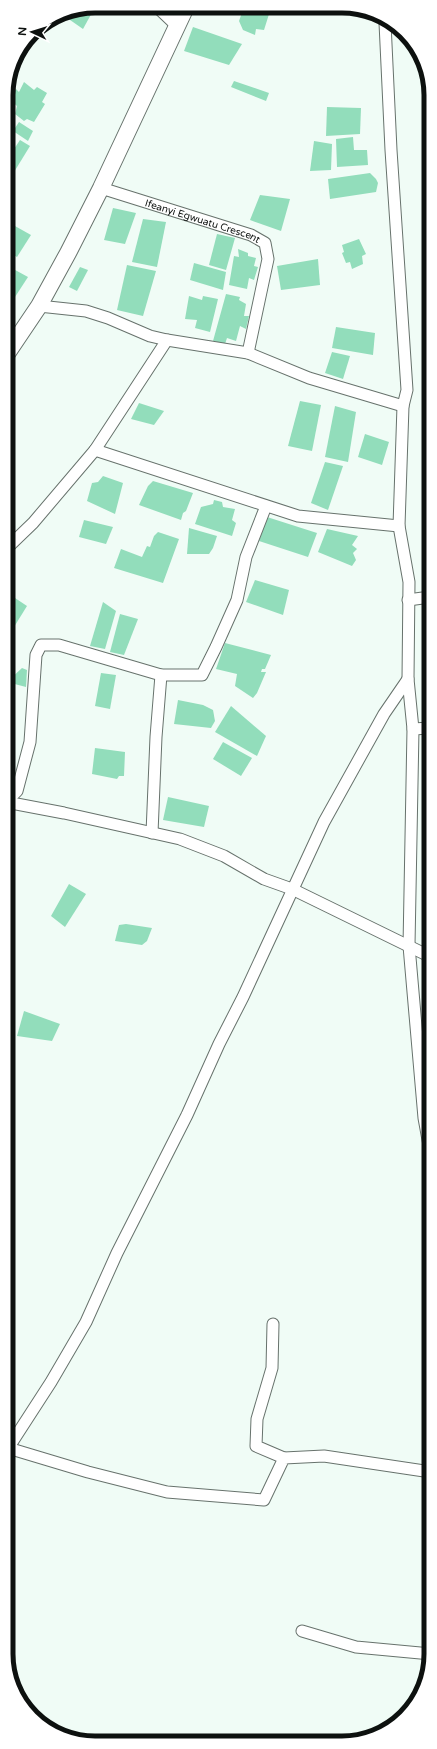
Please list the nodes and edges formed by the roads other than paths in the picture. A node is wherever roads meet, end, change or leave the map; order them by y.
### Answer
1 (163, 13) edge
2 (183, 13) edge
3 (385, 25) edge
4 (177, 26) junction
5 (101, 188) junction
6 (39, 306) junction
7 (168, 340) junction
8 (13, 345) edge
9 (248, 353) junction
10 (403, 406) junction
11 (95, 450) junction
12 (266, 506) junction
13 (399, 526) junction
14 (13, 542) edge
15 (424, 598) edge
16 (408, 600) junction
17 (161, 675) junction
18 (408, 679) junction
19 (424, 728) edge
20 (413, 729) junction
21 (13, 795) edge
22 (13, 803) edge
23 (152, 833) junction
24 (292, 889) junction
25 (409, 946) junction
26 (424, 954) edge
27 (424, 1118) edge
28 (274, 1324) dead end
29 (13, 1440) edge
30 (13, 1451) edge
31 (284, 1458) junction
32 (424, 1471) edge
33 (302, 1632) dead end
34 (424, 1653) edge

1 - 4 street
2 - 4 main road
3 - 10 street
4 - 5 main road
5 - 6 main road
5 - 9 street, Ifeanyi Egwuatu Crescent
6 - 7 street
6 - 8 main road
7 - 9 street
7 - 11 street
9 - 10 street
10 - 13 street
11 - 12 street
11 - 14 street
12 - 13 street
12 - 17 street
13 - 16 street
15 - 16 street
16 - 18 street
17 - 21 street
17 - 23 street
18 - 20 street
18 - 24 street
19 - 20 street
20 - 25 street
22 - 23 street
23 - 24 street
24 - 25 street
24 - 29 street
25 - 26 street
25 - 27 street
28 - 31 street
30 - 31 street
31 - 32 street
33 - 34 street

